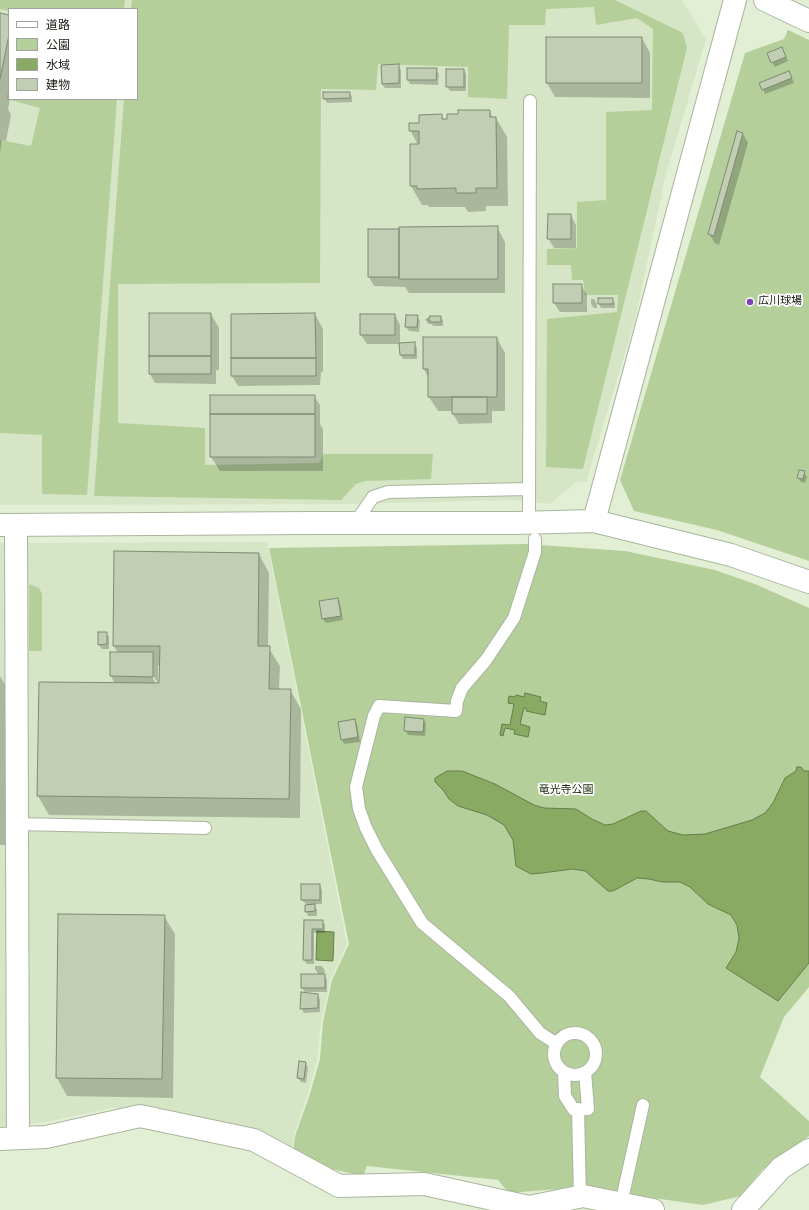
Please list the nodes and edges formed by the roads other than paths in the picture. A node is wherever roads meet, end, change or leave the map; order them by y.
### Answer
1 (735, 0) edge
2 (765, 0) edge
3 (809, 21) edge
4 (530, 101) dead end
5 (528, 489) junction
6 (594, 521) junction
7 (355, 523) junction
8 (8, 525) edge
9 (532, 531) junction
10 (809, 581) edge
11 (16, 824) junction
12 (205, 828) dead end
13 (556, 1044) junction
14 (564, 1072) junction
15 (585, 1072) junction
16 (643, 1105) dead end
17 (578, 1110) junction
18 (9, 1138) edge
19 (809, 1150) edge
20 (580, 1197) junction
21 (621, 1204) junction
22 (653, 1210) edge
23 (743, 1210) edge

1 - 6 street
2 - 3 street
4 - 5 lane
5 - 7 lane
5 - 9 lane
6 - 9 street
6 - 10 street
7 - 8 street
7 - 9 street
8 - 11 street
9 - 13 lane
11 - 12 lane
11 - 18 street
13 - 14 lane
13 - 15 lane
14 - 15 lane
14 - 17 lane
15 - 17 lane
16 - 21 lane
17 - 20 lane
18 - 20 street
19 - 23 street
20 - 21 street
21 - 22 street

